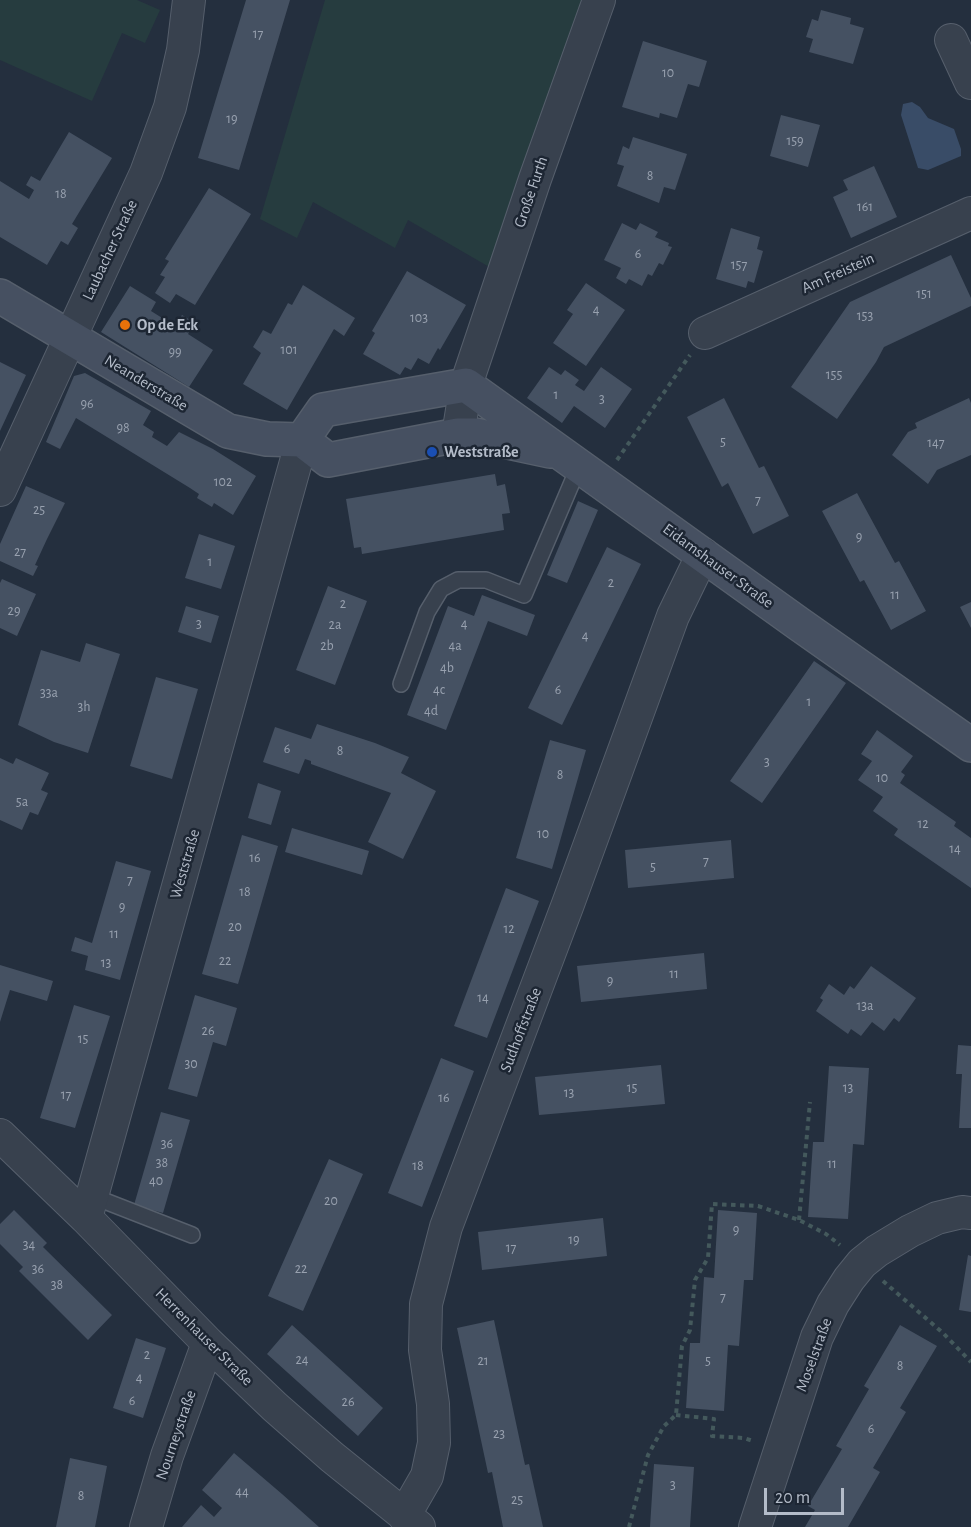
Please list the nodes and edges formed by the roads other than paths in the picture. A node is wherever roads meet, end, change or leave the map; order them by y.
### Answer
1 (189, 0) edge
2 (599, 0) edge
3 (951, 40) dead end
4 (971, 83) edge
5 (971, 213) edge
6 (0, 296) edge
7 (705, 333) road end
8 (70, 338) junction
9 (466, 385) junction
10 (458, 435) junction
11 (303, 440) junction
12 (579, 467) junction
13 (0, 490) edge
14 (703, 554) junction
15 (401, 684) dead end
16 (971, 744) edge
17 (0, 1135) edge
18 (89, 1207) junction
19 (968, 1210) edge
20 (192, 1235) dead end
21 (208, 1343) junction
22 (411, 1522) edge
23 (146, 1527) edge
24 (755, 1527) edge

1 - 8 street, Laubacher Straße
2 - 9 street, Große Furth
3 - 4 street
5 - 7 street, Am Freistein
6 - 8 street, Neanderstraße
8 - 11 street, Neanderstraße
8 - 13 street, Laubacher Straße
9 - 10 street, Große Furth
9 - 11 street
9 - 12 street, Eidamshauser Straße
10 - 11 street
10 - 12 street
11 - 18 street, Weststraße
12 - 14 street, Eidamshauser Straße
12 - 15 lane
14 - 16 street, Eidamshauser Straße
14 - 22 street, Sudhoffstraße
17 - 18 street, Herrenhauser Straße
18 - 20 lane
18 - 21 street, Herrenhauser Straße
19 - 24 street, Moselstraße
21 - 22 street, Herrenhauser Straße
21 - 23 street, Nourneystraße

